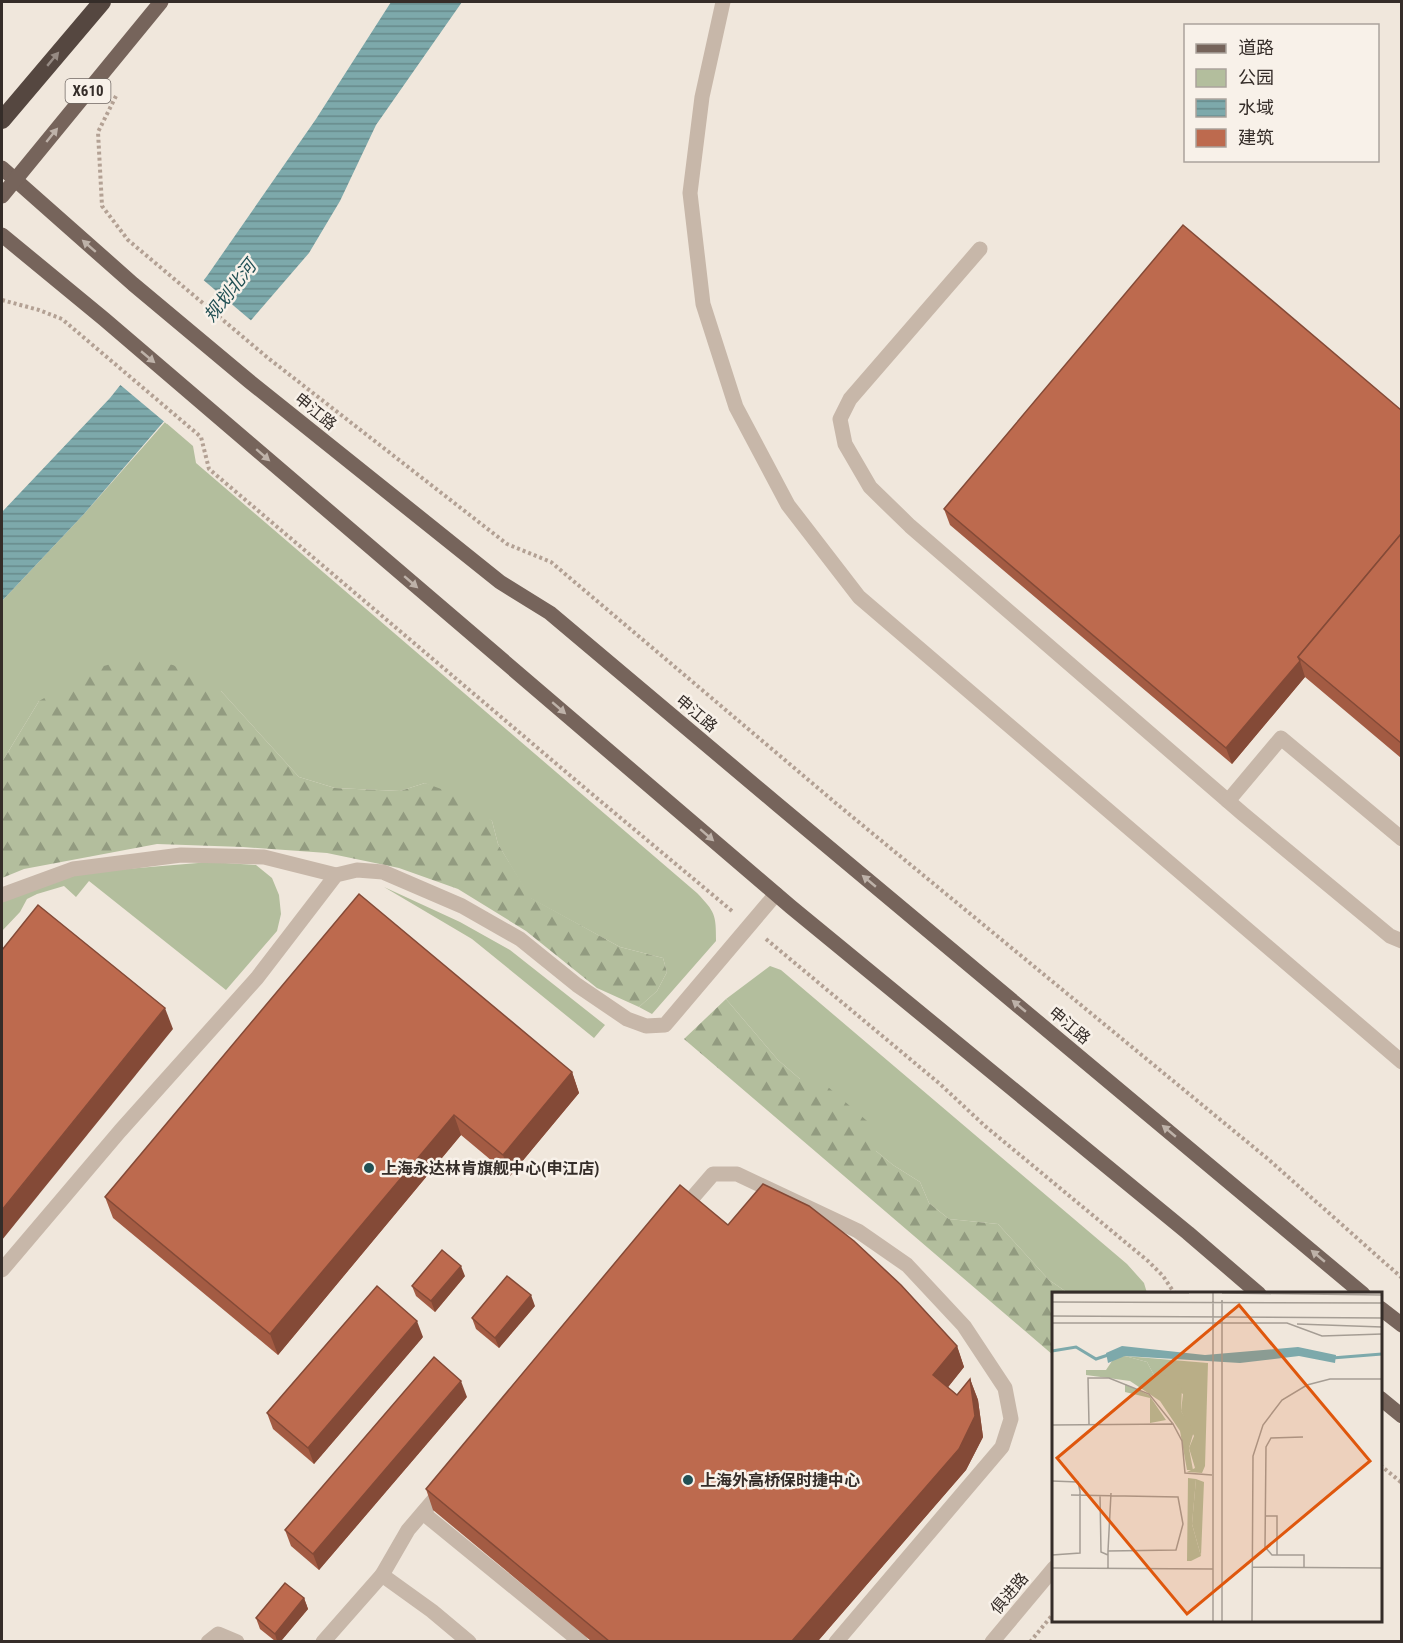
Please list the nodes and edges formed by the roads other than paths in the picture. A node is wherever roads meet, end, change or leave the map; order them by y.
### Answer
1 (102, 2) edge
2 (161, 2) edge
3 (723, 2) edge
4 (2, 120) edge
5 (2, 168) edge
6 (15, 180) junction
7 (2, 196) edge
8 (2, 235) edge
9 (980, 249) dead end
10 (1228, 801) junction
11 (1401, 839) edge
12 (336, 875) junction
13 (776, 894) junction
14 (2, 895) edge
15 (1401, 941) edge
16 (1401, 1062) edge
17 (675, 1218) edge
18 (2, 1270) edge
19 (1258, 1292) edge
20 (1362, 1292) edge
21 (1382, 1310) edge
22 (1401, 1325) edge
23 (1382, 1400) edge
24 (1401, 1416) edge
25 (453, 1477) edge
26 (423, 1513) junction
27 (1052, 1569) edge
28 (382, 1575) junction
29 (208, 1641) edge
30 (237, 1641) edge
31 (323, 1641) edge
32 (469, 1641) edge
33 (581, 1641) edge
34 (836, 1641) edge
35 (992, 1641) edge

4 -> 1 highway, X610
6 -> 2 main road, X610
3 - 16 street
5 - 6 main road, 申江路
6 - 7 main road, X610
20 -> 6 main road, 申江路
8 -> 13 main road
9 - 10 street
10 - 11 street
10 - 15 street
12 - 13 street
12 - 14 street
12 - 18 street
13 - 19 main road
17 - 34 street
21 - 22 main road
23 - 24 main road
25 - 26 street
26 - 28 street
26 - 33 street
27 - 35 street, 俱进路
28 - 31 street
28 - 32 street
29 - 30 street

